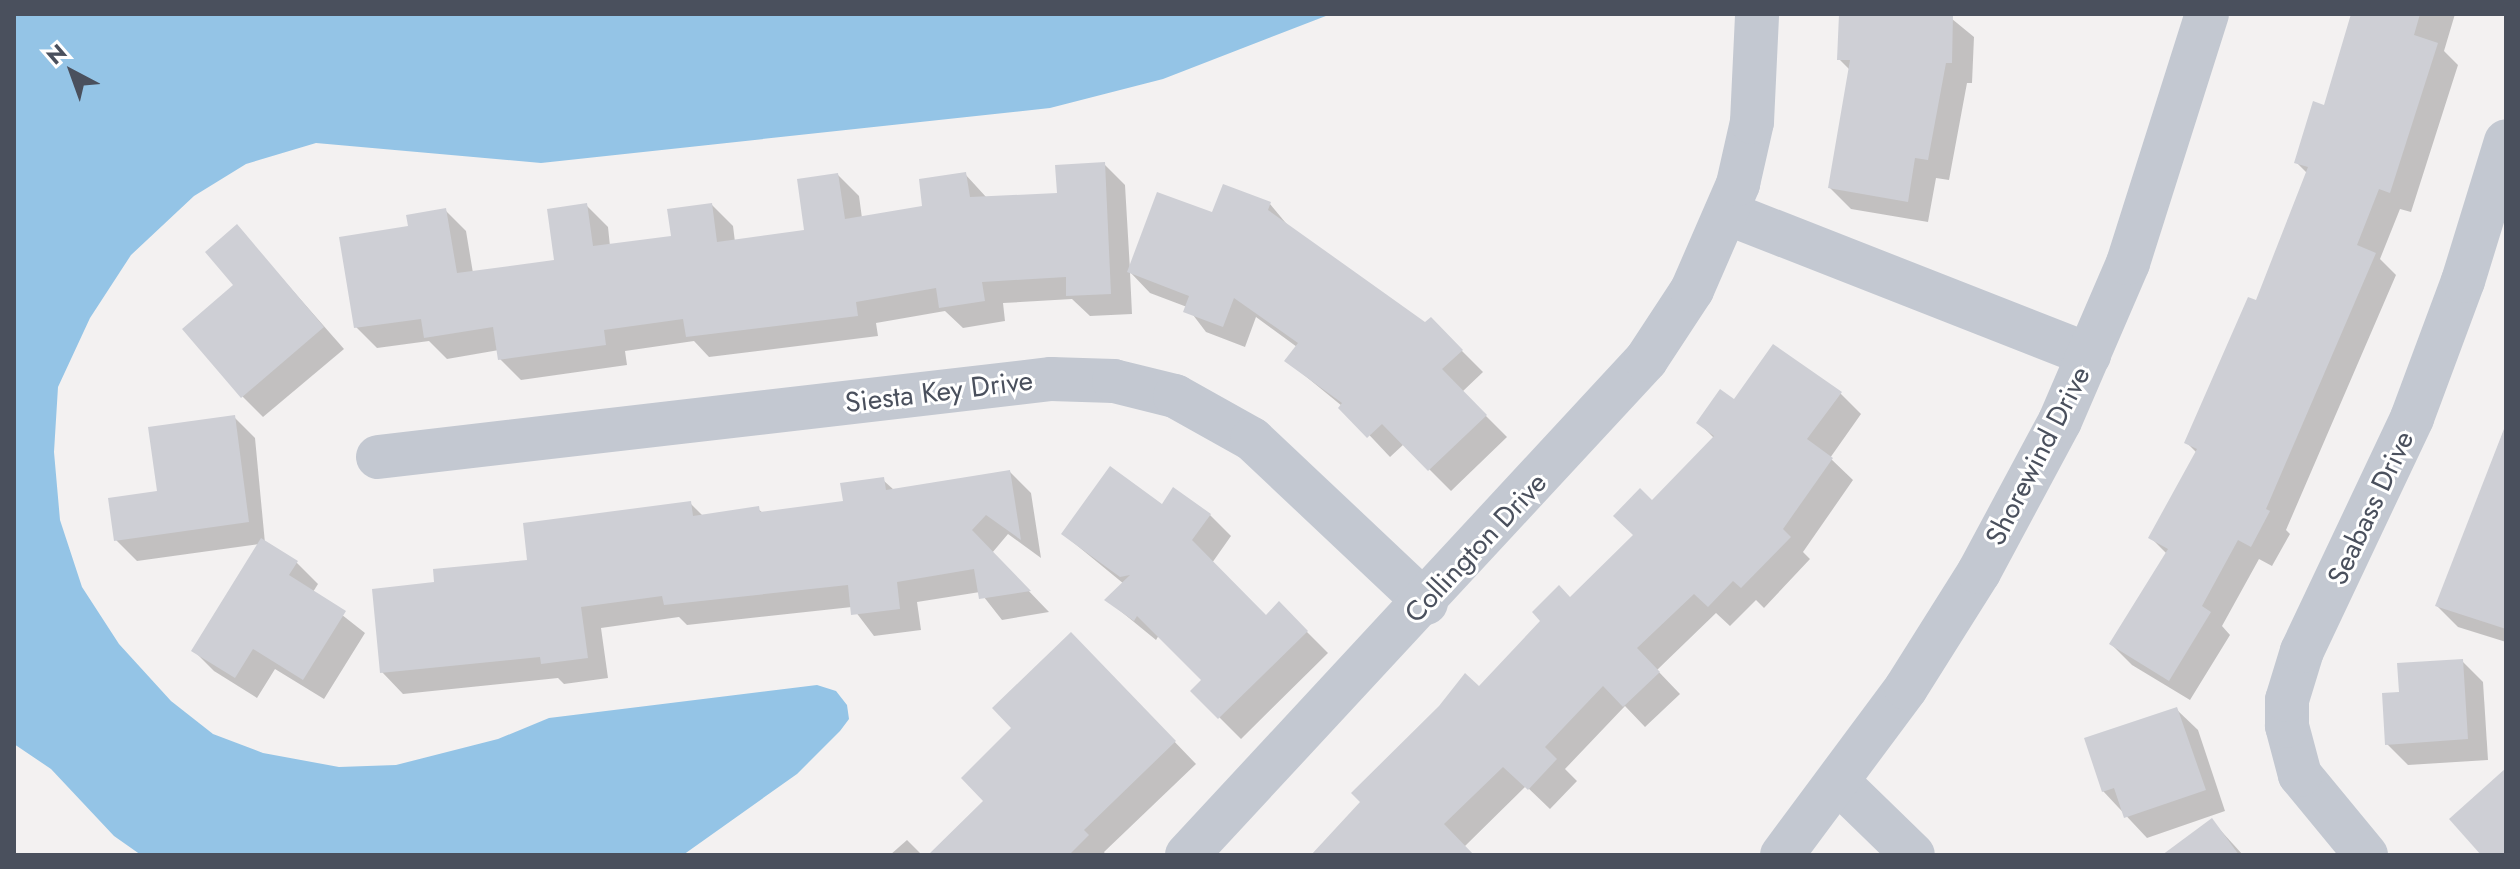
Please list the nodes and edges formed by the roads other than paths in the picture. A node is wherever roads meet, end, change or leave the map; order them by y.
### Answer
1 (1757, 14) edge
2 (2207, 14) edge
3 (2506, 141) edge
4 (1727, 213) junction
5 (2089, 355) junction
6 (378, 457) dead end
7 (1426, 603) junction
8 (1839, 783) junction
9 (1187, 855) edge
10 (1782, 855) edge
11 (1913, 855) edge
12 (2366, 855) edge

1 - 4 street, Collington Drive
2 - 5 street, Shorewind Drive
3 - 12 street, Seabass Drive
4 - 5 street
4 - 7 street, Collington Drive
5 - 8 street, Shorewind Drive
6 - 7 street, Siesta Key Drive
7 - 9 street, Collington Drive
8 - 10 street, Shorewind Drive
8 - 11 street

